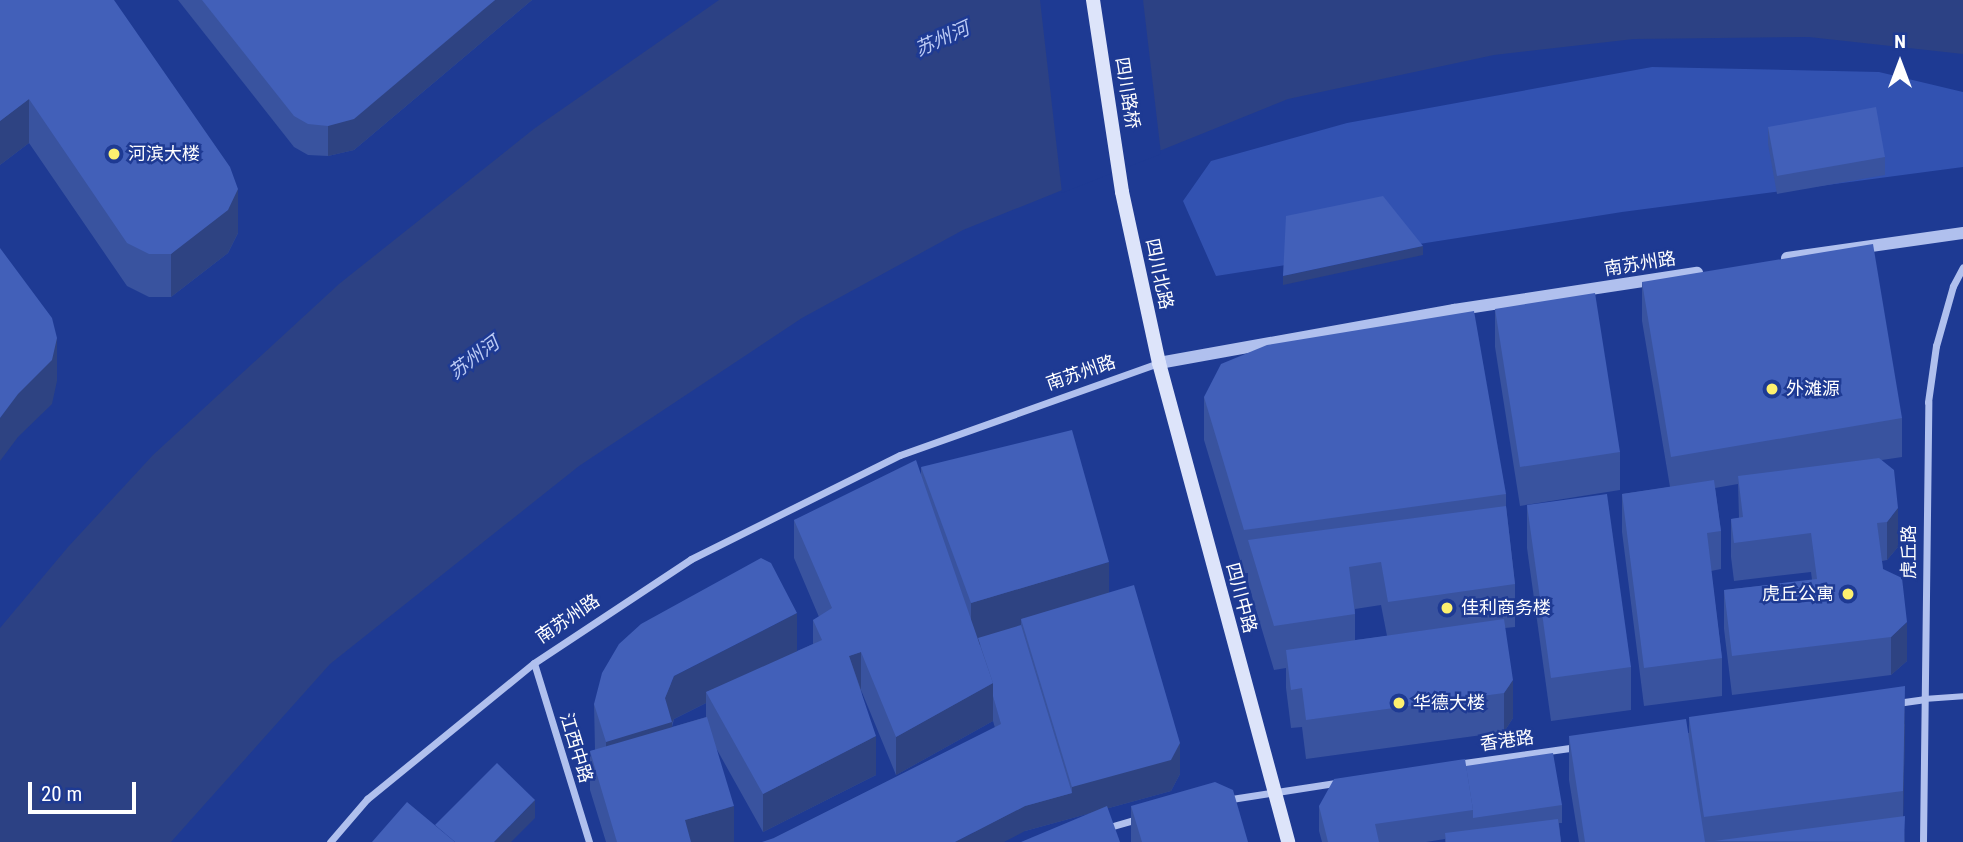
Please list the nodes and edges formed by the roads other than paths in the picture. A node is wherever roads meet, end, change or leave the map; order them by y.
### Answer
1 (1093, 0) edge
2 (1122, 192) joint
3 (1963, 233) edge
4 (1766, 262) edge
5 (1963, 267) edge
6 (1714, 271) edge
7 (1159, 363) junction
8 (534, 663) junction
9 (1963, 696) edge
10 (1924, 699) junction
11 (1884, 705) edge
12 (1584, 746) edge
13 (1449, 765) edge
14 (1355, 779) edge
15 (1274, 792) junction
16 (1221, 800) edge
17 (1148, 816) edge
18 (1098, 831) edge
19 (330, 842) edge
20 (589, 842) edge
21 (1288, 842) edge
22 (1923, 842) edge

1 - 2 main road, 四川路桥
2 - 7 main road, 四川北路
3 - 4 street
5 - 10 street, 虎丘路
6 - 7 street, 南苏州路
7 - 8 street, 南苏州路
7 - 15 main road, 四川中路
8 - 19 street, 南苏州路
8 - 20 street, 江西中路
9 - 10 street
10 - 11 street
10 - 22 street, 虎丘路
12 - 13 street, 香港路
14 - 15 street
15 - 16 street
15 - 21 main road, 四川中路
17 - 18 street

